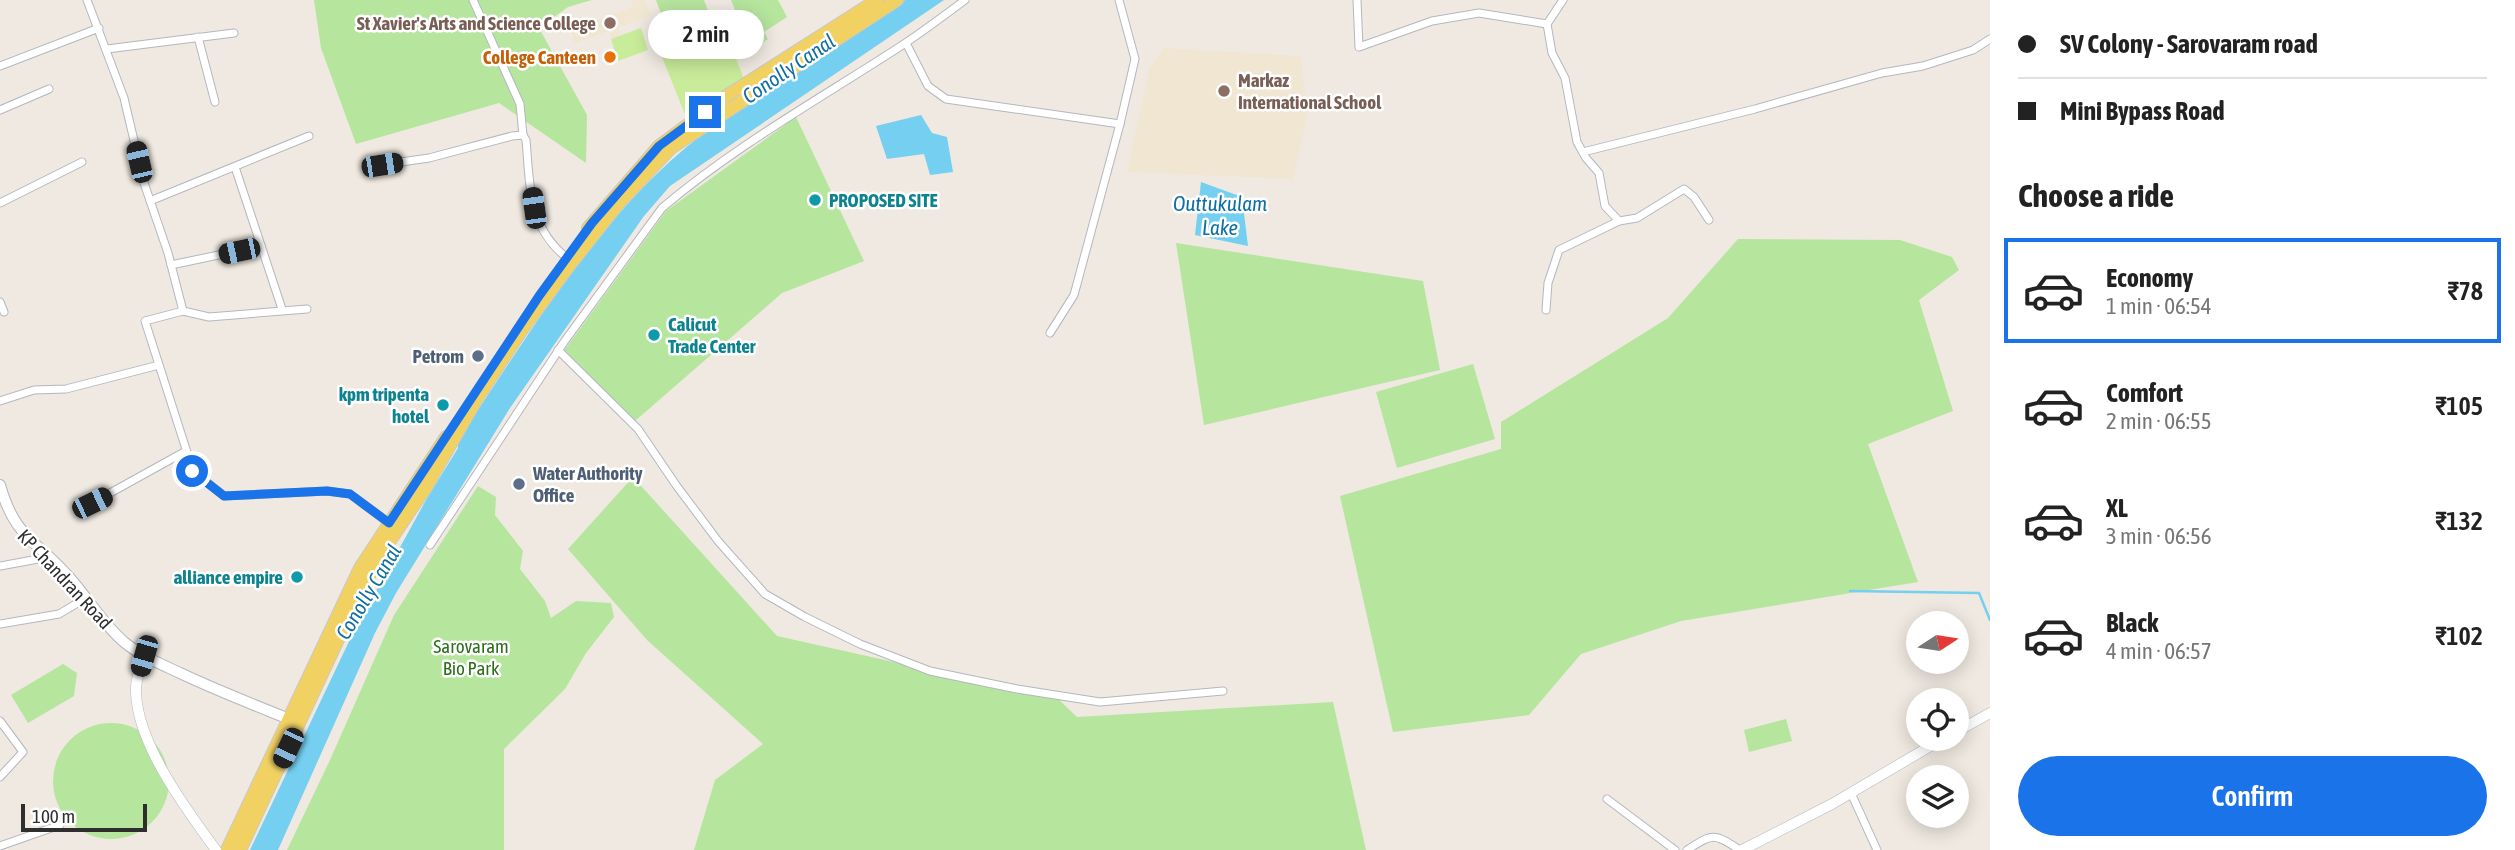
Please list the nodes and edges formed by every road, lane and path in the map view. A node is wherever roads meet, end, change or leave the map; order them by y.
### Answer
1 (87, 0) edge
2 (473, 0) edge
3 (877, 0) edge
4 (897, 0) edge
5 (965, 0) edge
6 (1119, 0) edge
7 (1357, 0) edge
8 (1563, 0) edge
9 (1547, 24) junction
10 (99, 28) junction
11 (234, 33) dead end
12 (198, 37) junction
13 (1990, 39) edge
14 (906, 43) junction
15 (107, 49) junction
16 (0, 66) edge
17 (48, 89) dead end
18 (215, 102) dead end
19 (0, 110) edge
20 (1120, 124) junction
21 (523, 135) junction
22 (309, 136) dead end
23 (1583, 152) junction
24 (82, 162) dead end
25 (235, 166) junction
26 (366, 167) dead end
27 (150, 201) junction
28 (0, 203) edge
29 (1709, 220) dead end
30 (1619, 221) junction
31 (261, 246) junction
32 (566, 257) junction
33 (171, 265) junction
34 (0, 302) edge
35 (282, 309) junction
36 (307, 309) dead end
37 (1546, 310) dead end
38 (183, 311) junction
39 (4, 312) dead end
40 (1050, 333) dead end
41 (558, 350) junction
42 (159, 365) junction
43 (0, 401) edge
44 (186, 451) junction
45 (0, 485) edge
46 (92, 503) dead end
47 (4, 510) edge
48 (394, 526) junction
49 (430, 545) dead end
50 (49, 557) junction
51 (0, 566) edge
52 (86, 598) junction
53 (0, 624) edge
54 (144, 656) junction
55 (1223, 691) dead end
56 (1990, 713) edge
57 (0, 721) edge
58 (294, 721) junction
59 (1969, 725) edge
60 (1922, 751) edge
61 (0, 777) edge
62 (1851, 793) junction
63 (1607, 799) dead end
64 (60, 825) dead end
65 (0, 846) edge
66 (216, 850) edge
67 (227, 850) edge
68 (240, 850) edge
69 (1675, 850) edge
70 (1687, 850) edge
71 (1741, 850) edge
72 (1877, 850) edge

1 - 10 street
2 - 21 street
3 - 32 main road
4 - 48 main road
5 - 14 street
6 - 20 street
7 - 9 street
8 - 9 street
9 - 23 street
10 - 15 street
10 - 16 street
11 - 12 street
12 - 15 street
12 - 18 street
13 - 23 street
14 - 20 street
14 - 41 street
15 - 27 street
17 - 19 street
20 - 40 street
21 - 26 street
21 - 32 street
22 - 25 street
23 - 30 street
24 - 28 street
25 - 27 street
25 - 31 street
27 - 33 street
29 - 30 street
30 - 37 street
31 - 33 street
31 - 35 street
32 - 48 main road
33 - 38 street
34 - 39 street
35 - 36 street
35 - 38 street
38 - 42 street
41 - 49 street
41 - 55 street
42 - 43 street
42 - 44 street
44 - 46 street
44 - 48 street
45 - 47 main road, KP Chandran Road
47 - 50 main road, KP Chandran Road
48 - 58 main road
50 - 51 street
50 - 52 main road, KP Chandran Road
52 - 53 street
52 - 54 main road, KP Chandran Road
54 - 58 main road, KP Chandran Road
54 - 66 street
56 - 59 street
57 - 61 street
58 - 67 main road
58 - 68 main road
60 - 62 street
62 - 71 street
62 - 72 street
63 - 69 street
64 - 65 street
70 - 71 street

